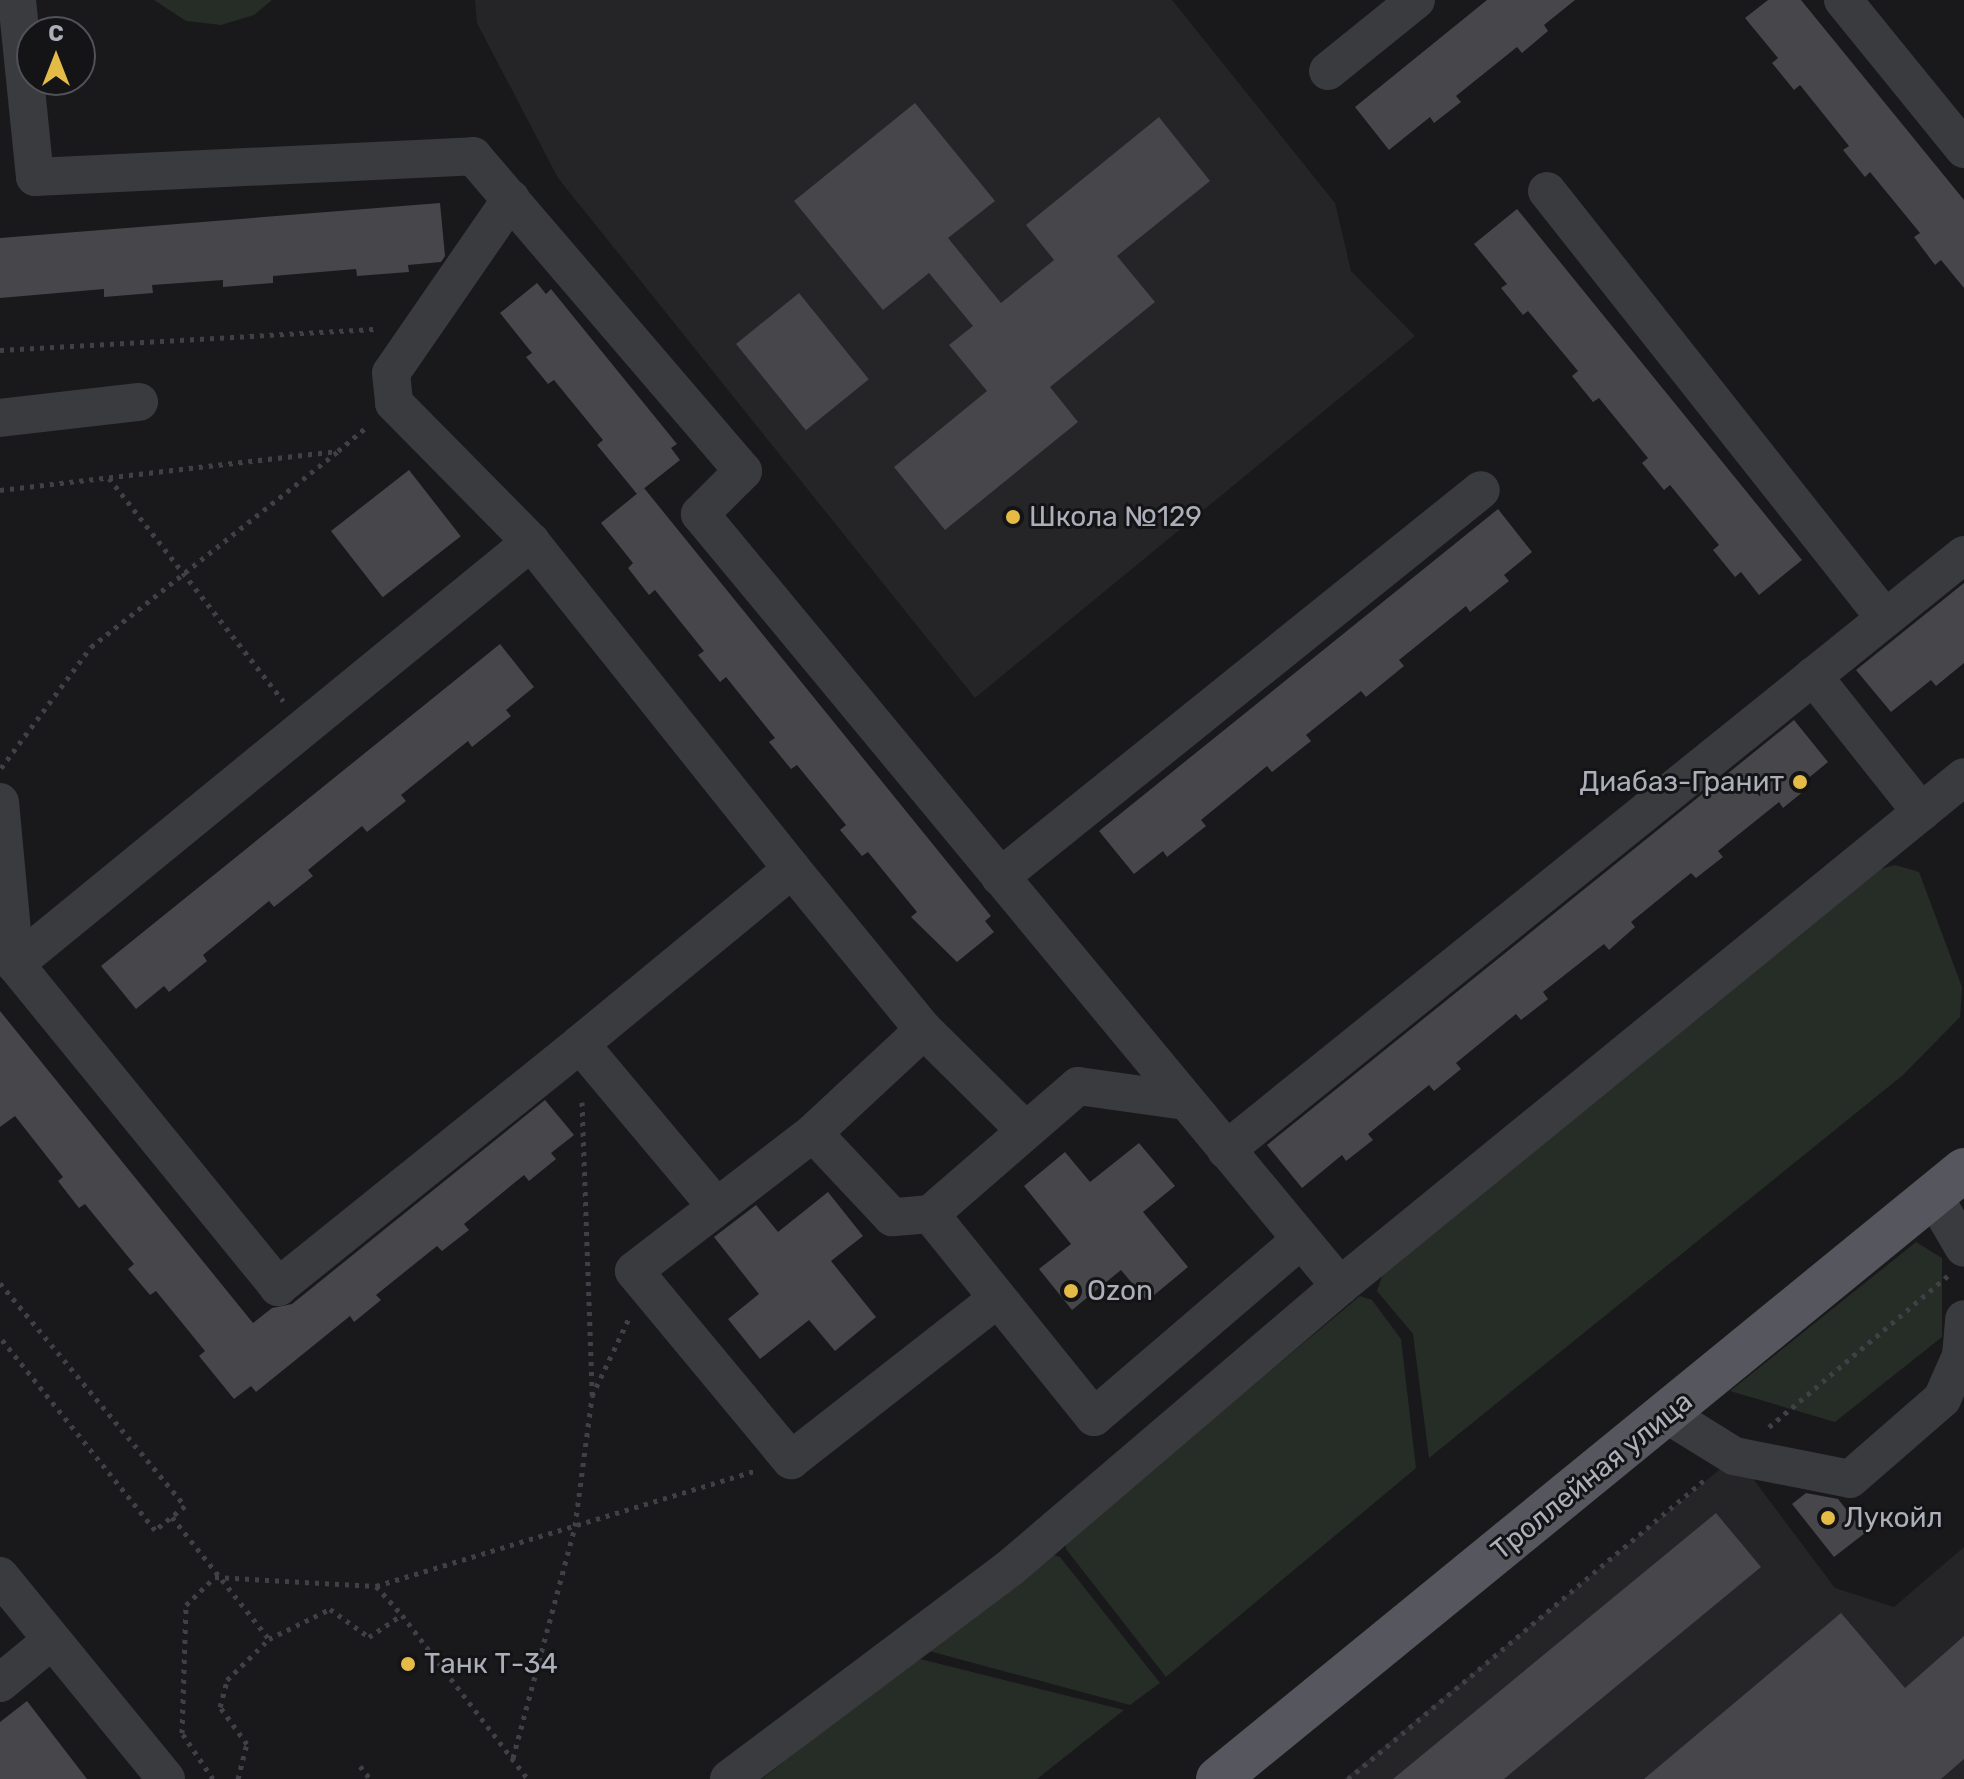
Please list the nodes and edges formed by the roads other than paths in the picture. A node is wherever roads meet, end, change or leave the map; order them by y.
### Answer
1 (17, 0) edge
2 (1416, 0) edge
3 (1843, 0) edge
4 (1328, 71) dead end
5 (1964, 149) edge
6 (1547, 191) dead end
7 (511, 199) junction
8 (139, 402) dead end
9 (0, 418) edge
10 (1481, 490) dead end
11 (531, 542) junction
12 (1964, 555) edge
13 (1885, 618) junction
14 (1813, 676) junction
15 (1964, 777) edge
16 (0, 802) edge
17 (1921, 812) junction
18 (792, 869) junction
19 (1000, 877) junction
20 (15, 964) junction
21 (924, 1030) junction
22 (580, 1044) junction
23 (1185, 1101) junction
24 (1024, 1129) junction
25 (813, 1133) junction
26 (1226, 1150) junction
27 (1949, 1183) edge
28 (716, 1206) junction
29 (930, 1214) junction
30 (1299, 1241) junction
31 (1958, 1260) edge
32 (1340, 1286) junction
33 (997, 1299) junction
34 (1964, 1319) edge
35 (1668, 1415) junction
36 (0, 1576) edge
37 (52, 1640) junction
38 (0, 1683) edge
39 (166, 1779) edge
40 (729, 1779) edge
41 (1218, 1779) edge

1 - 7 lane
2 - 4 lane
3 - 5 lane
6 - 13 lane
7 - 11 lane
7 - 19 lane
8 - 9 lane
10 - 19 lane
11 - 18 lane
11 - 20 lane
12 - 13 lane
13 - 14 lane
14 - 17 lane
14 - 26 lane
15 - 17 lane
16 - 20 lane
17 - 32 lane
18 - 21 lane
18 - 22 lane
19 - 23 lane
20 - 22 lane
21 - 24 lane
21 - 25 lane
22 - 28 lane
23 - 24 lane
23 - 26 lane
24 - 29 lane
25 - 28 lane
25 - 29 lane
26 - 30 lane
27 - 31 lane
27 - 35 main road, Троллейная улица
28 - 33 lane
29 - 33 lane
30 - 32 lane
30 - 33 lane
32 - 40 lane
34 - 35 lane
35 - 41 main road, Троллейная улица
36 - 37 lane
37 - 38 lane
37 - 39 lane

